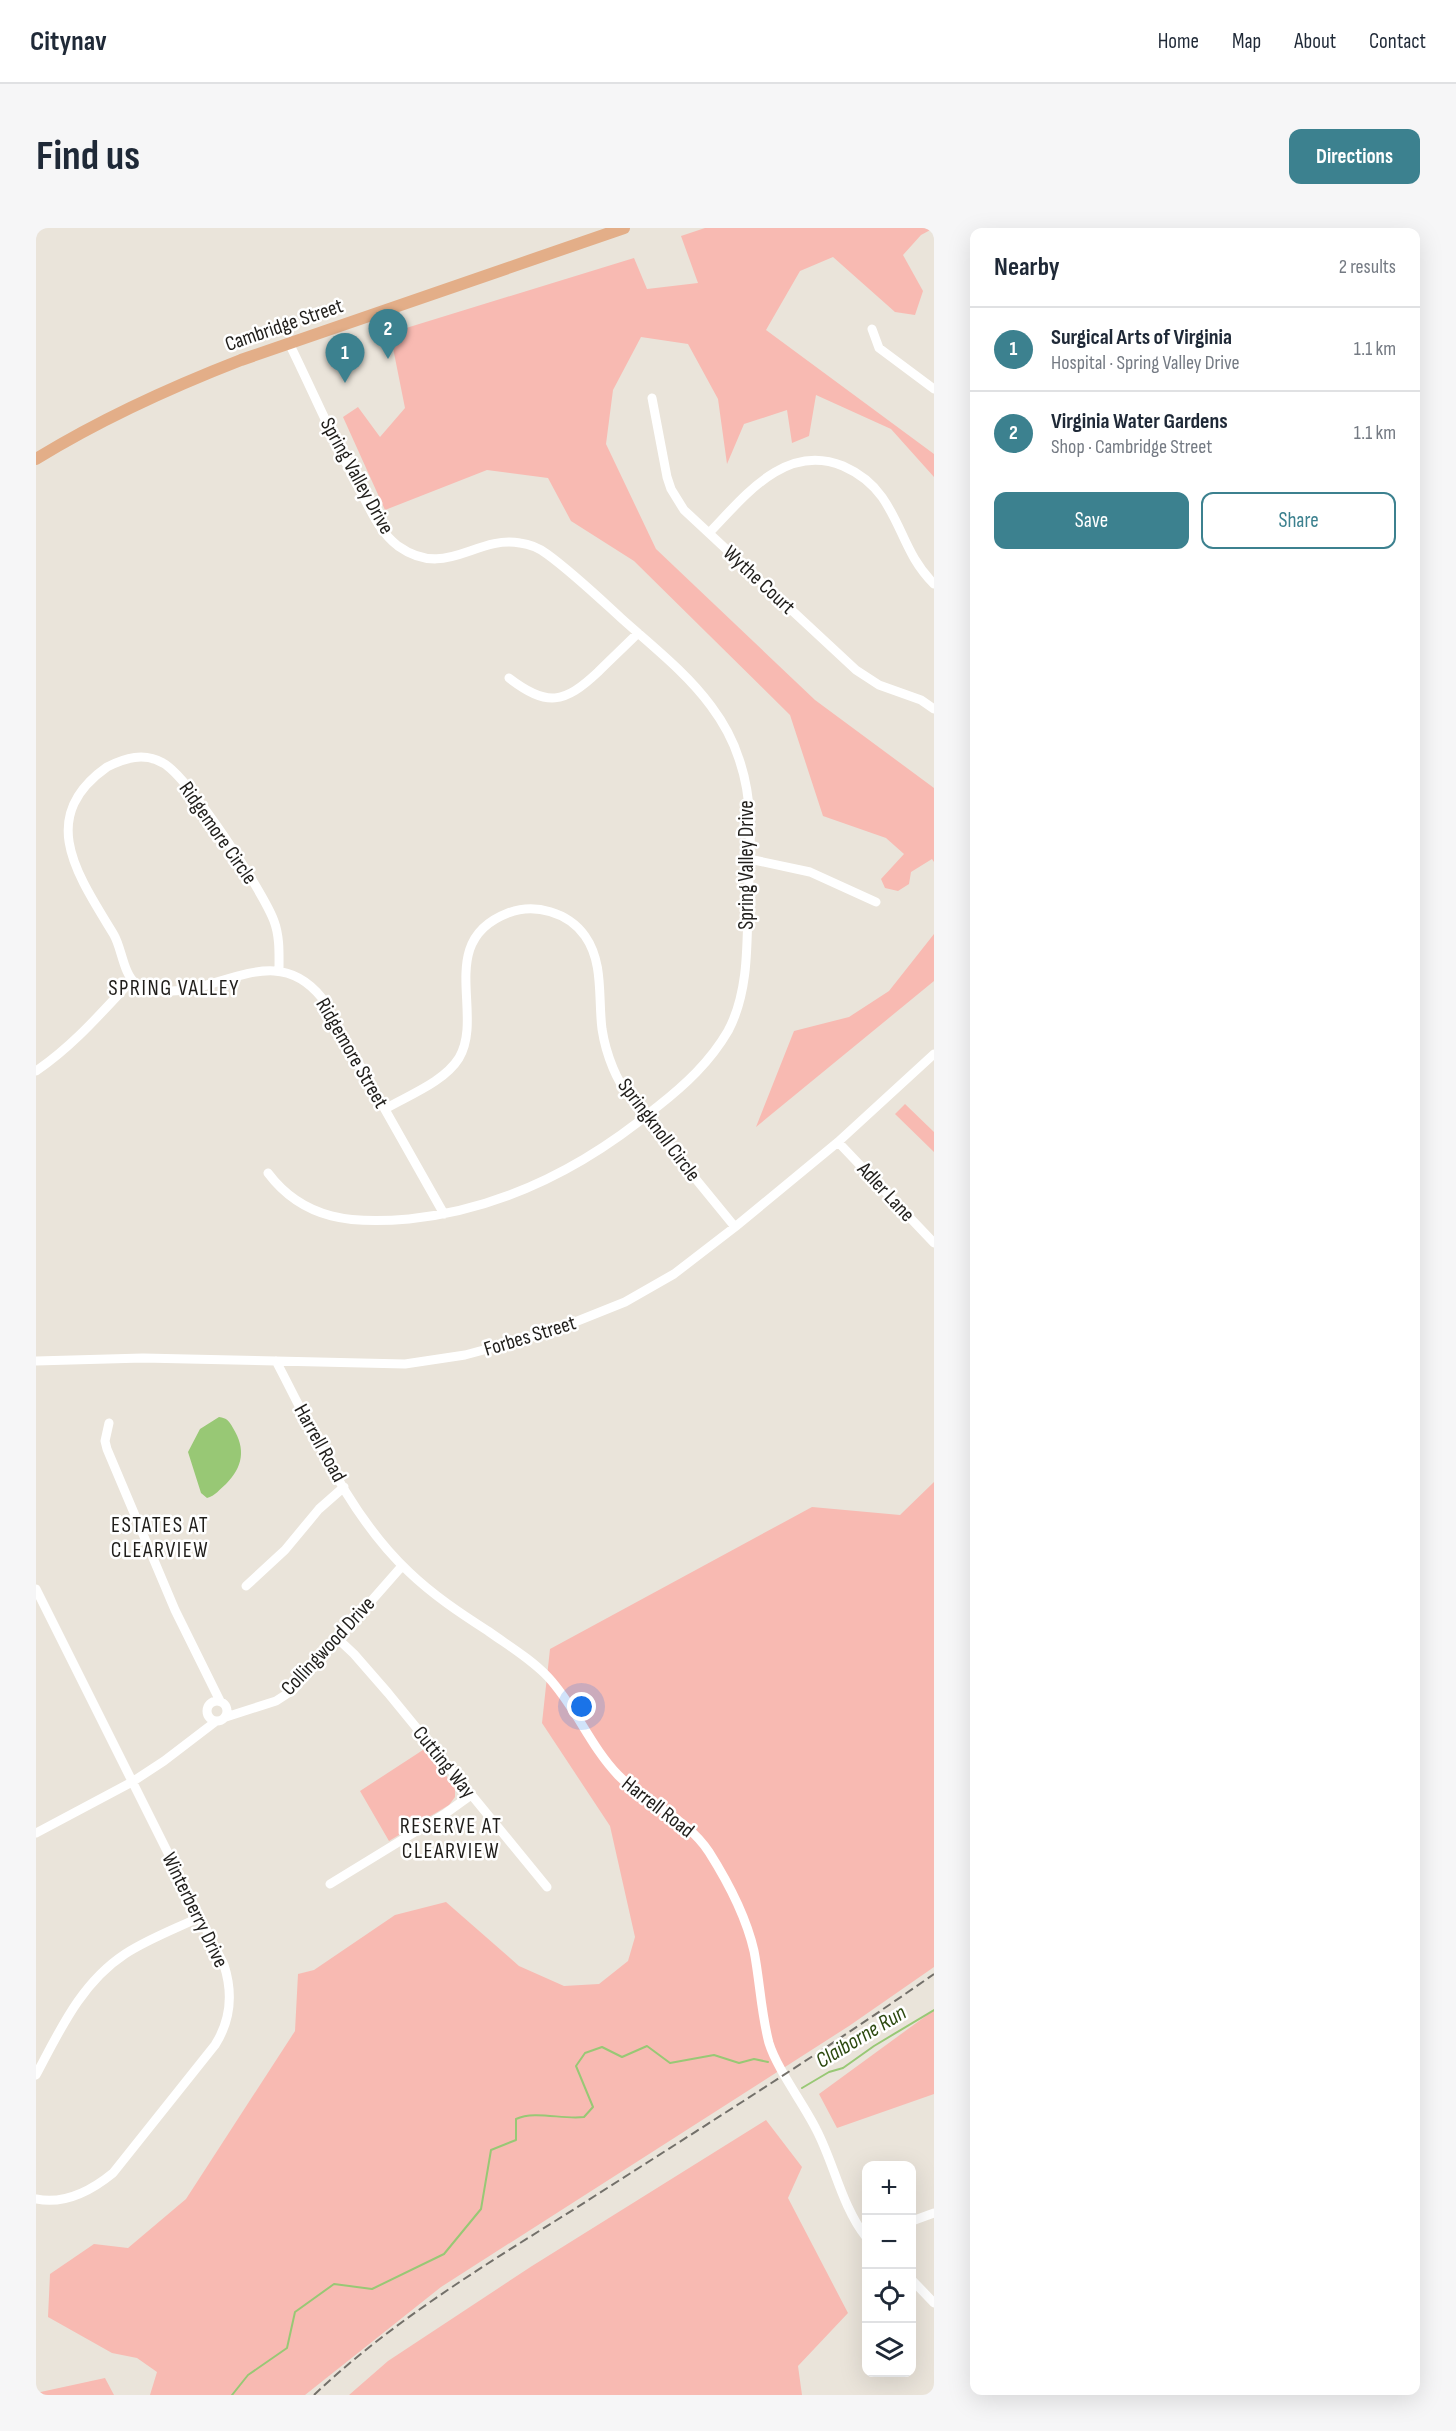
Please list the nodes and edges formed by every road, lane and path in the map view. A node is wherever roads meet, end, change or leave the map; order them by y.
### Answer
1 (624, 228) edge
2 (872, 329) dead end
3 (289, 343) junction
4 (934, 389) edge
5 (652, 398) dead end
6 (36, 459) edge
7 (709, 533) junction
8 (934, 584) edge
9 (638, 633) junction
10 (509, 678) dead end
11 (934, 709) edge
12 (68, 795) dead end
13 (749, 859) junction
14 (65, 865) dead end
15 (876, 902) dead end
16 (279, 971) junction
17 (132, 980) junction
18 (934, 1054) edge
19 (36, 1071) edge
20 (385, 1109) junction
21 (645, 1117) junction
22 (838, 1142) junction
23 (268, 1173) dead end
24 (444, 1214) junction
25 (735, 1227) junction
26 (934, 1243) edge
27 (36, 1361) edge
28 (276, 1361) junction
29 (109, 1423) dead end
30 (344, 1487) junction
31 (402, 1566) junction
32 (246, 1586) dead end
33 (36, 1589) edge
34 (338, 1639) junction
35 (221, 1707) junction
36 (212, 1719) junction
37 (132, 1782) junction
38 (471, 1794) junction
39 (36, 1833) edge
40 (330, 1884) dead end
41 (547, 1887) dead end
42 (200, 1917) junction
43 (36, 2075) edge
44 (36, 2199) edge
45 (934, 2213) edge
46 (916, 2220) edge
47 (862, 2230) edge
48 (916, 2284) edge
49 (934, 2303) edge

1 - 3 main road, Cambridge Street
2 - 4 street
3 - 6 main road, Cambridge Street
3 - 9 street, Spring Valley Drive
5 - 7 street, Wythe Court
7 - 8 street
7 - 11 street, Wythe Court
9 - 10 street
9 - 13 street, Spring Valley Drive
12 - 16 street, Ridgemore Circle
13 - 15 street
13 - 21 street, Spring Valley Drive
14 - 17 street
16 - 17 street, Ridgemore Street
16 - 20 street, Ridgemore Street
17 - 19 street
18 - 22 street, Forbes Street
20 - 21 street, Springknoll Circle
20 - 24 street, Ridgemore Street
21 - 24 street, Spring Valley Drive
21 - 25 street, Springknoll Circle
22 - 25 street, Forbes Street
22 - 26 street, Adler Lane
23 - 24 street, Spring Valley Drive
25 - 28 street, Forbes Street
27 - 28 street, Forbes Street
28 - 30 street, Harrell Road
29 - 35 street
30 - 31 street, Harrell Road
30 - 32 street
31 - 34 street, Collingwood Drive
31 - 47 street, Harrell Road
33 - 37 street, Winterberry Drive
34 - 35 street, Collingwood Drive
34 - 38 street, Cutting Way
35 - 36 street
35 - 36 street
36 - 37 street
37 - 39 street
37 - 42 street, Winterberry Drive
38 - 40 street
38 - 41 street, Cutting Way
42 - 43 street
42 - 44 street, Winterberry Drive
45 - 46 street
48 - 49 street

